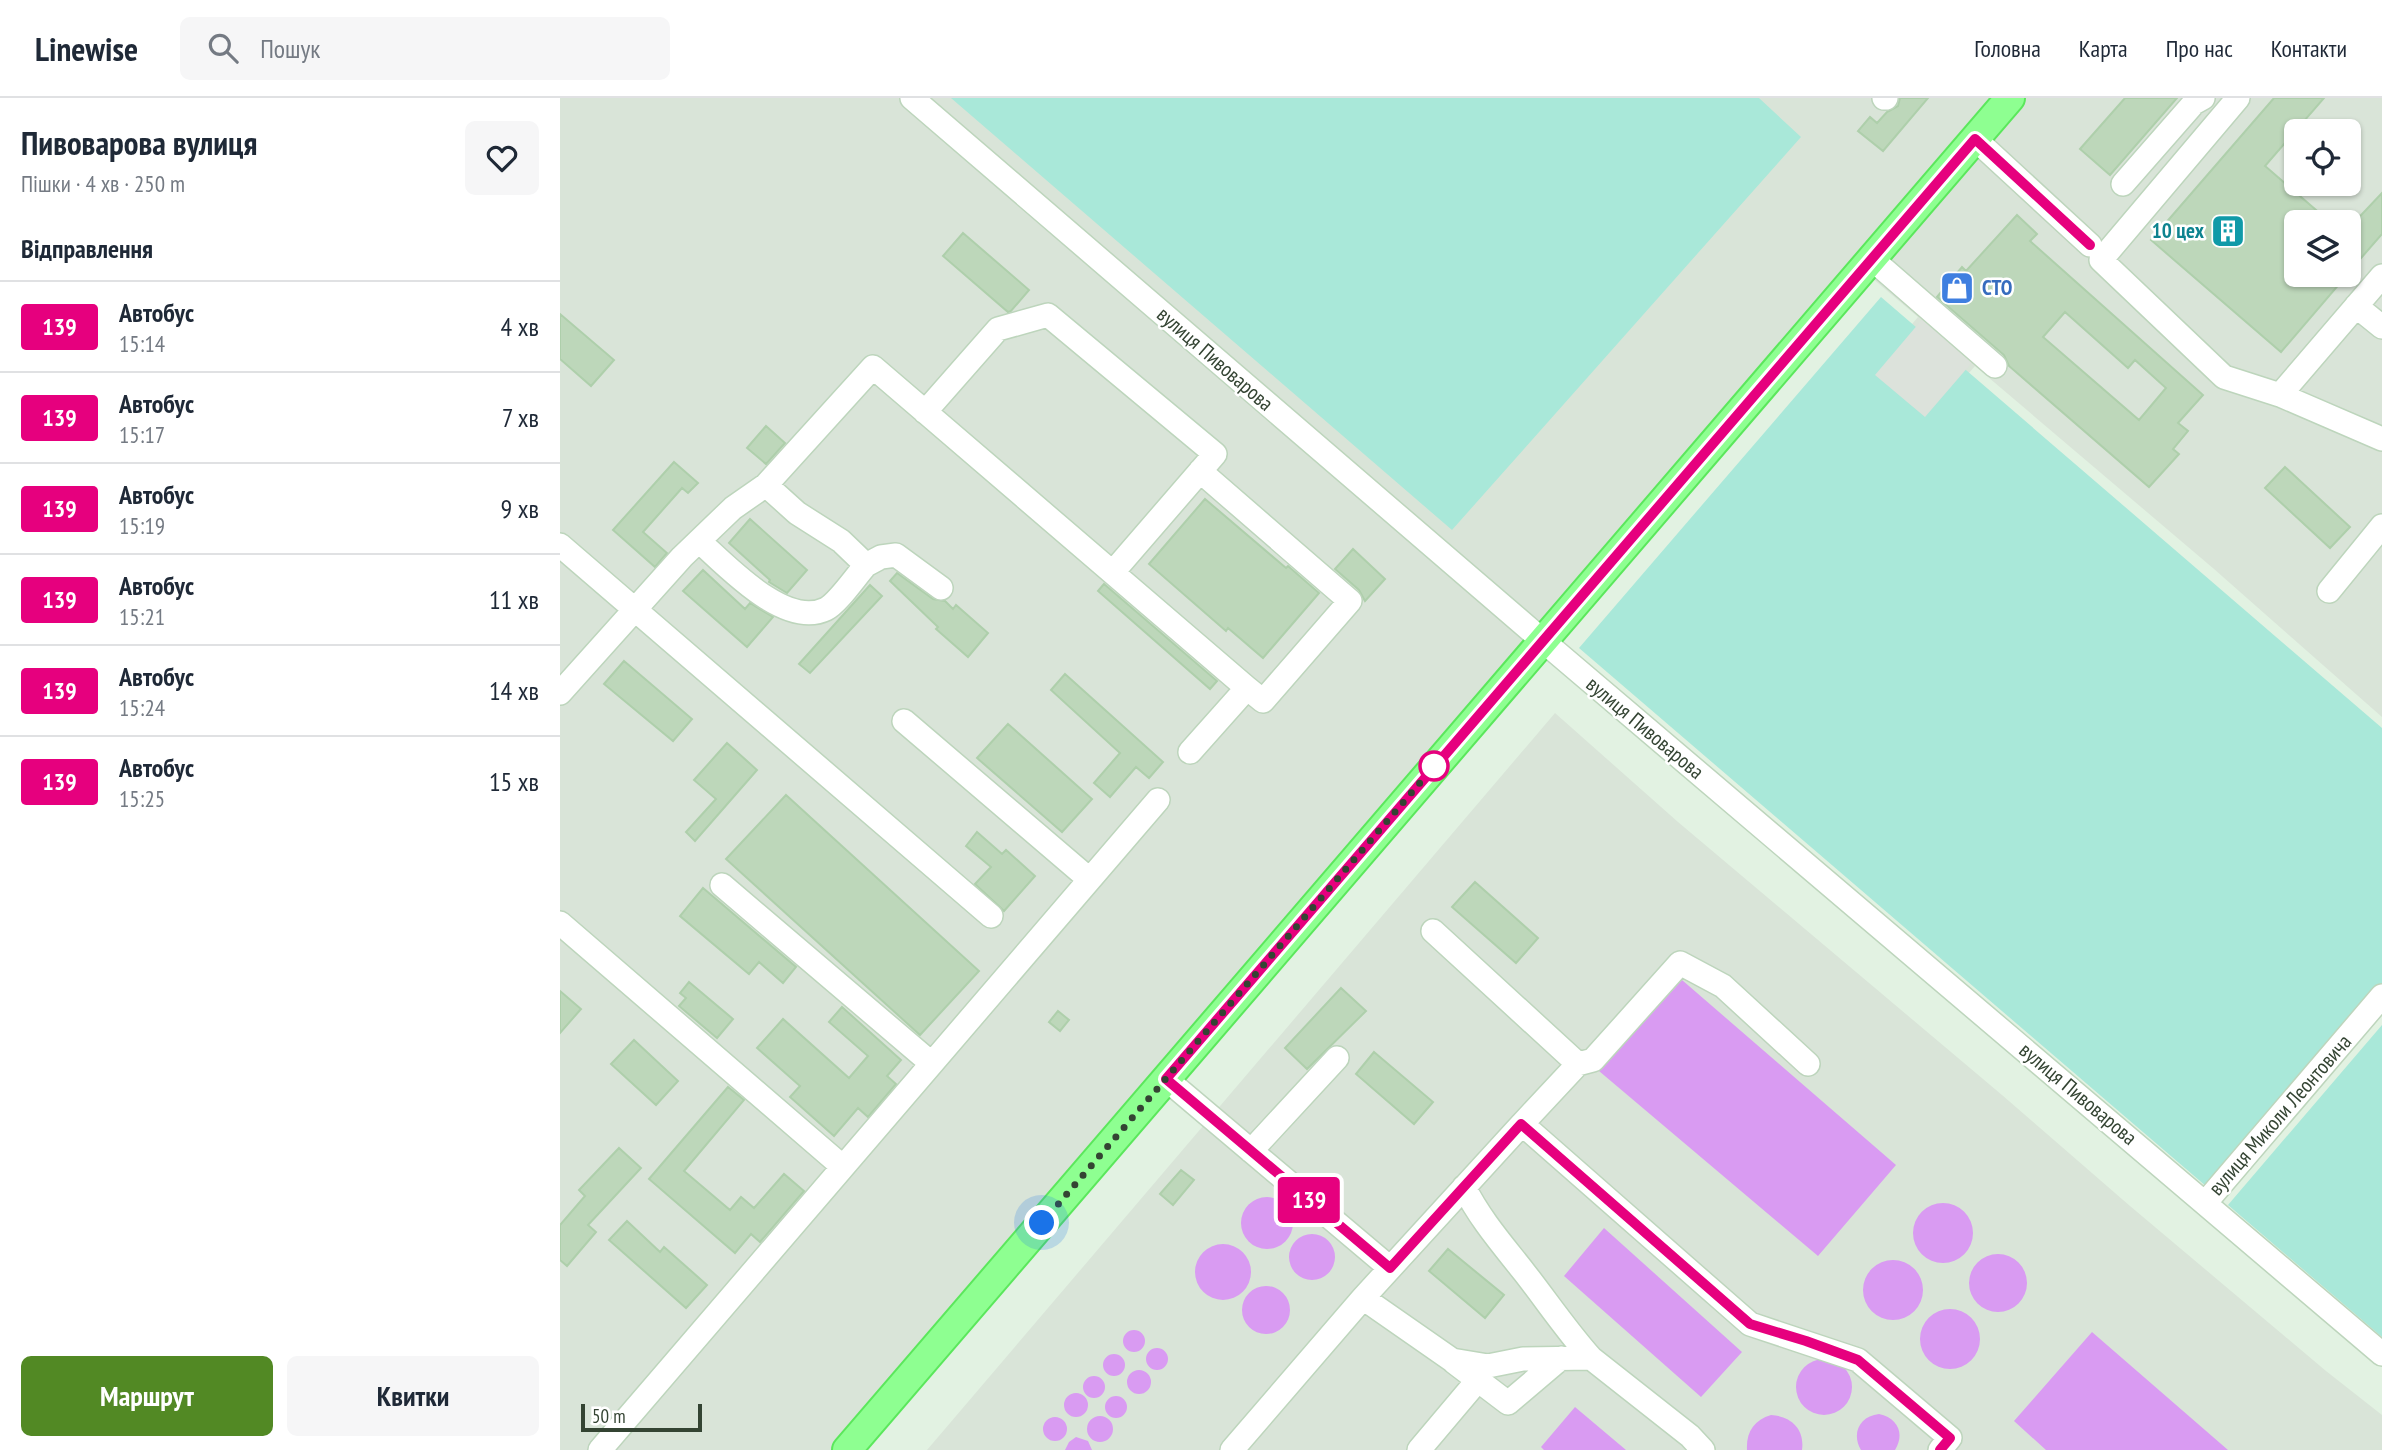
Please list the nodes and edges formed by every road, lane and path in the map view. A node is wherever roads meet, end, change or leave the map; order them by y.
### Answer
1 (912, 98) edge
2 (2010, 98) edge
3 (2203, 98) edge
4 (2238, 98) edge
5 (1975, 139) junction
6 (2123, 184) dead end
7 (2090, 245) dead end
8 (1872, 259) junction
9 (2382, 276) edge
10 (2356, 306) junction
11 (2382, 327) edge
12 (1996, 366) dead end
13 (2280, 395) junction
14 (925, 412) junction
15 (2382, 439) edge
16 (1200, 471) junction
17 (766, 485) junction
18 (2382, 526) edge
19 (699, 541) junction
20 (560, 545) edge
21 (866, 565) junction
22 (1113, 572) junction
23 (941, 588) dead end
24 (2329, 590) dead end
25 (634, 608) junction
26 (1542, 640) junction
27 (1247, 688) junction
28 (560, 693) edge
29 (904, 721) dead end
30 (1190, 752) dead end
31 (1158, 800) dead end
32 (1089, 879) junction
33 (723, 885) dead end
34 (991, 916) dead end
35 (560, 923) edge
36 (1433, 931) dead end
37 (2382, 996) edge
38 (1337, 1058) dead end
39 (931, 1063) junction
40 (1578, 1064) junction
41 (1808, 1064) dead end
42 (1166, 1079) junction
43 (1521, 1124) junction
44 (1251, 1151) junction
45 (842, 1167) junction
46 (1464, 1187) junction
47 (2206, 1202) junction
48 (1390, 1268) junction
49 (1363, 1298) junction
50 (2382, 1353) edge
51 (1591, 1358) junction
52 (1561, 1359) junction
53 (1452, 1360) junction
54 (1478, 1380) junction
55 (600, 1450) edge
56 (847, 1450) edge
57 (1232, 1450) edge
58 (1419, 1450) edge
59 (1703, 1450) edge
60 (1940, 1450) edge

1 - 26 street, вулиця Пивоварова
2 - 5 main road
3 - 6 street
4 - 13 street
5 - 7 street
5 - 8 main road
8 - 12 street
8 - 26 main road
9 - 10 street
10 - 11 street
10 - 13 street
13 - 15 street
14 - 16 street
14 - 17 street
14 - 22 street
16 - 22 street
16 - 27 street
17 - 19 street
17 - 21 street
18 - 24 street
19 - 21 street
19 - 25 street
20 - 25 street
21 - 23 street
22 - 27 street
25 - 28 street
25 - 34 street
26 - 42 main road
26 - 47 street, вулиця Пивоварова
27 - 30 street
29 - 32 street
31 - 32 street
32 - 39 street
33 - 39 street
35 - 45 street
36 - 40 street
37 - 47 street, вулиця Миколи Леонтовича
38 - 44 street
39 - 45 street
40 - 41 street
40 - 43 street
42 - 44 street
42 - 56 main road
43 - 46 street
43 - 60 street
44 - 48 street
45 - 55 street
46 - 48 street
46 - 51 street
47 - 50 street, вулиця Пивоварова
48 - 49 street
49 - 53 street
49 - 57 street
51 - 52 street
51 - 59 street
52 - 53 street
52 - 54 street
53 - 54 street
54 - 58 street

